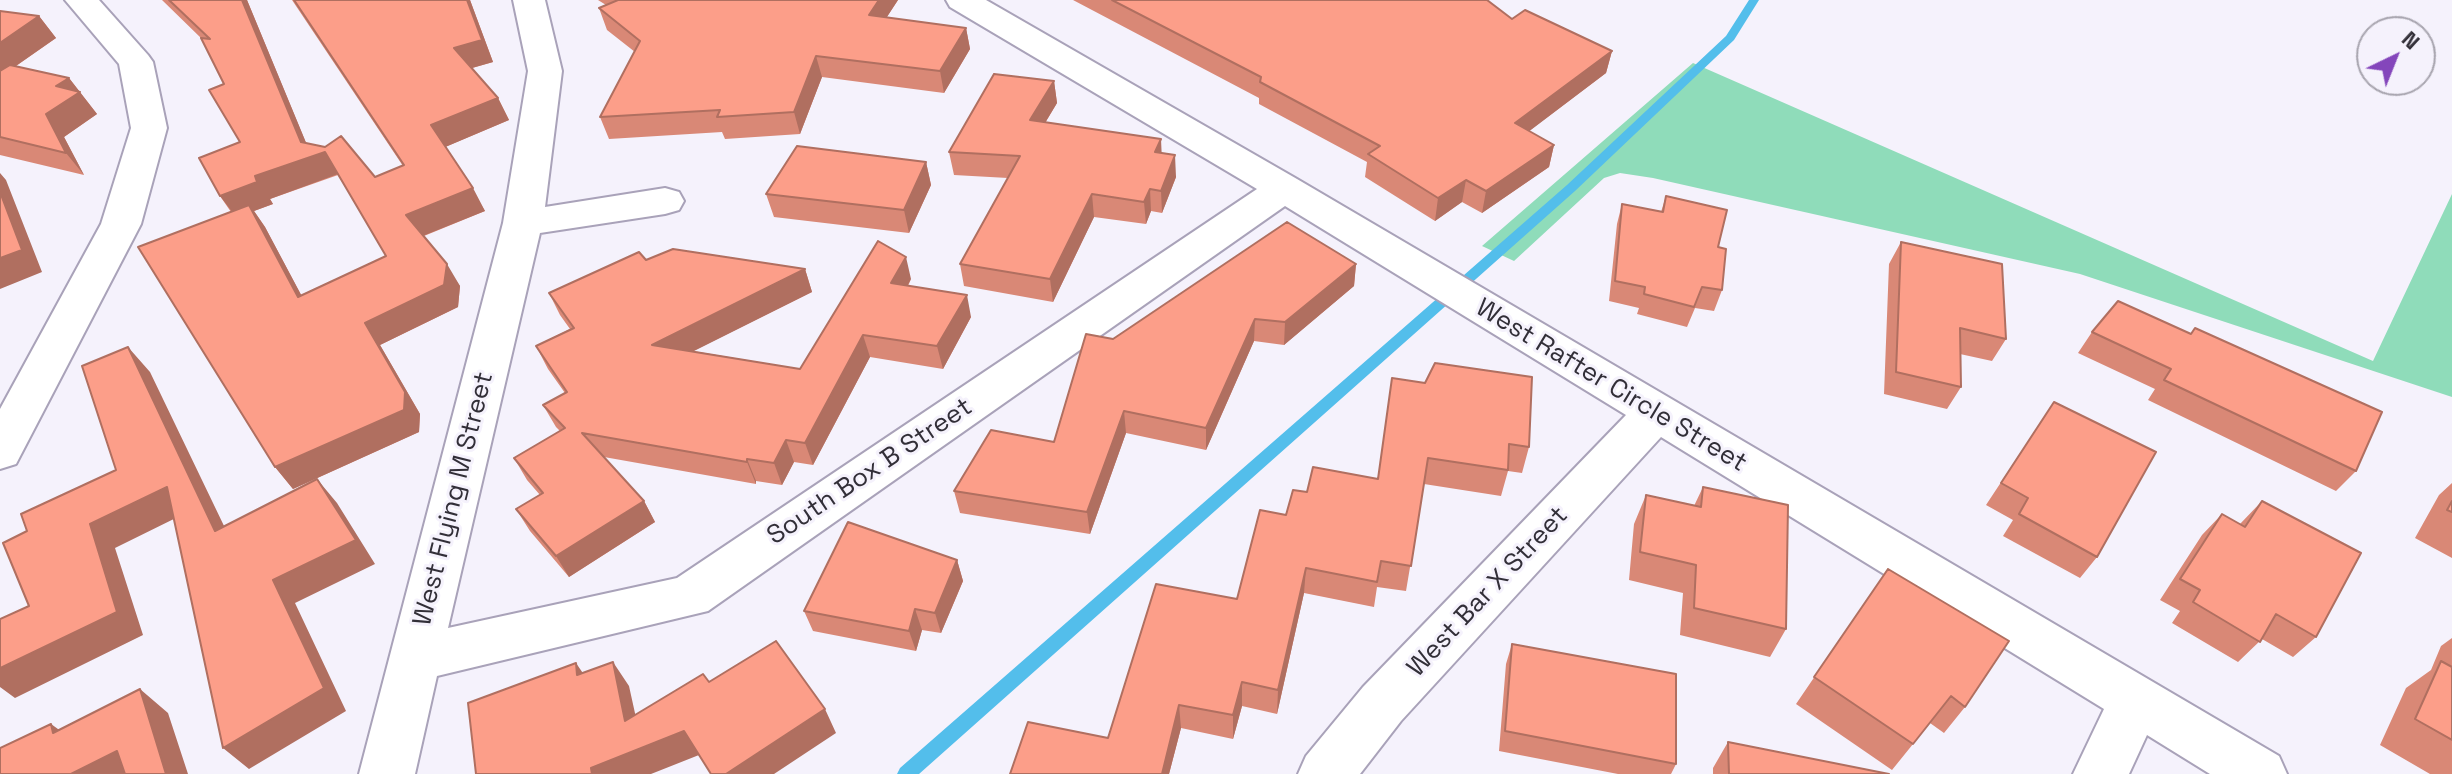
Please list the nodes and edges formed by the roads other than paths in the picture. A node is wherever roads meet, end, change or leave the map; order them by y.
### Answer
1 (81, 0) edge
2 (529, 0) edge
3 (962, 0) edge
4 (1284, 188) junction
5 (665, 201) dead end
6 (523, 223) junction
7 (1655, 414) junction
8 (0, 451) edge
9 (414, 659) junction
10 (2136, 701) junction
11 (387, 774) edge
12 (1326, 774) edge
13 (2101, 774) edge
14 (2259, 774) edge

1 - 8 street
2 - 6 street, West Flying M Street
3 - 4 street, West Rafter Circle Street
4 - 7 street, West Rafter Circle Street
4 - 9 street, South Box B Street
5 - 6 street
6 - 9 street, West Flying M Street
7 - 10 street, West Rafter Circle Street
7 - 12 street, West Bar X Street
9 - 11 street, West Flying M Street
10 - 13 street
10 - 14 street, West Rafter Circle Street

